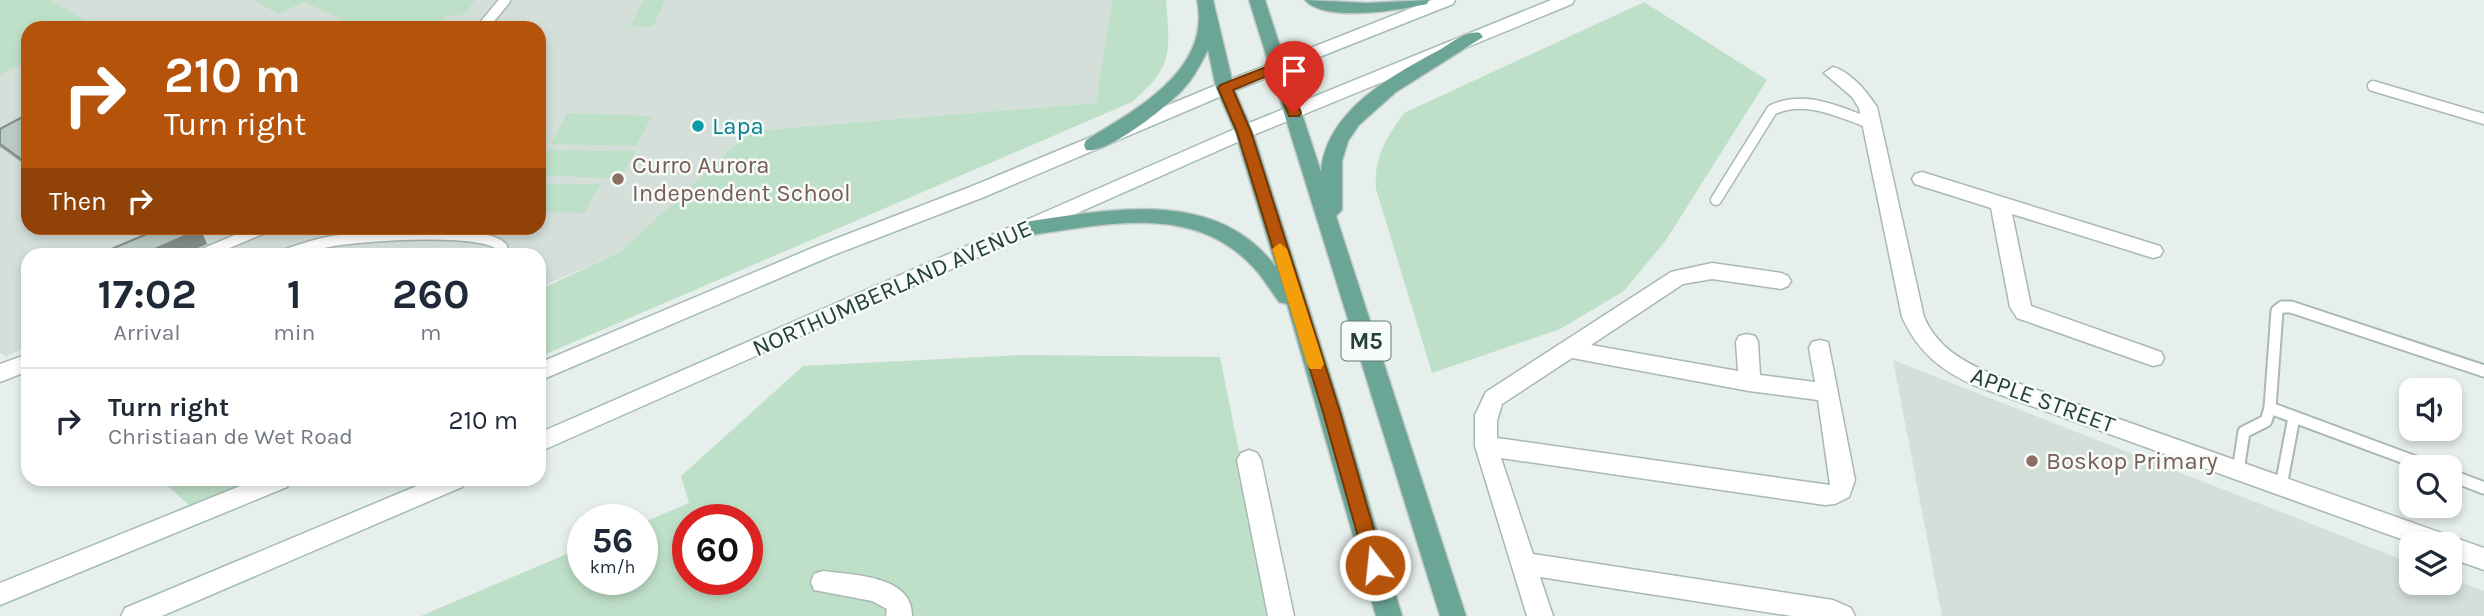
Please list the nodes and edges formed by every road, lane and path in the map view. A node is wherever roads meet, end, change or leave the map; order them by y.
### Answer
1 (506, 0) edge
2 (1257, 0) edge
3 (1313, 0) edge
4 (1421, 0) edge
5 (1447, 0) edge
6 (1566, 0) edge
7 (1207, 8) edge
8 (488, 21) edge
9 (1474, 37) junction
10 (1276, 67) junction
11 (1833, 73) dead end
12 (2373, 86) dead end
13 (1225, 88) junction
14 (1294, 113) junction
15 (2484, 119) edge
16 (1870, 123) junction
17 (1244, 132) junction
18 (1093, 145) junction
19 (1922, 179) dead end
20 (1716, 200) dead end
21 (2000, 203) junction
22 (1031, 228) junction
23 (248, 235) edge
24 (1333, 238) junction
25 (217, 248) edge
26 (304, 248) edge
27 (502, 248) edge
28 (2153, 251) dead end
29 (1781, 281) dead end
30 (1303, 325) junction
31 (1747, 342) dead end
32 (1820, 348) dead end
33 (1569, 349) junction
34 (2153, 358) dead end
35 (21, 365) edge
36 (546, 369) edge
37 (2484, 371) edge
38 (0, 373) edge
39 (1749, 382) junction
40 (1825, 392) junction
41 (2270, 408) junction
42 (2294, 417) junction
43 (546, 440) edge
44 (1486, 446) junction
45 (2399, 456) edge
46 (1249, 460) dead end
47 (2238, 471) junction
48 (2462, 480) edge
49 (264, 486) edge
50 (440, 486) edge
51 (2281, 486) junction
52 (2484, 488) edge
53 (2409, 532) edge
54 (2462, 551) edge
55 (2484, 559) edge
56 (1525, 564) junction
57 (823, 582) dead end
58 (0, 594) edge
59 (134, 616) edge
60 (899, 616) edge
61 (1281, 616) edge
62 (1390, 616) edge
63 (1453, 616) edge
64 (1540, 616) edge
65 (1842, 616) edge

1 - 8 lane
2 - 10 main road, M5
3 - 4 main road
5 - 10 street
6 - 9 street, NORTHUMBERLAND AVENUE
7 - 13 main road, M5
7 - 18 main road
9 - 14 street, NORTHUMBERLAND AVENUE
9 - 24 main road
10 - 13 street
10 - 14 main road, M5
11 - 16 street, APPLE STREET
12 - 15 lane
13 - 17 main road, M5
13 - 18 street
14 - 17 street, NORTHUMBERLAND AVENUE
14 - 24 main road, M5
16 - 20 lane
16 - 47 street, APPLE STREET
17 - 22 street, NORTHUMBERLAND AVENUE
17 - 30 main road, M5
18 - 36 street
19 - 21 street
21 - 28 street
21 - 34 street
22 - 30 main road
22 - 43 street, NORTHUMBERLAND AVENUE
23 - 25 lane
24 - 63 main road, M5
26 - 27 lane
29 - 33 street
30 - 62 main road, M5
31 - 39 street
32 - 40 street
33 - 39 street
33 - 44 street
35 - 38 street
37 - 41 lane
39 - 40 street
40 - 44 street
41 - 42 lane
41 - 47 lane
42 - 45 lane
42 - 51 lane
44 - 56 street
46 - 61 street
47 - 51 street, APPLE STREET
48 - 52 lane
49 - 58 street
50 - 59 street
51 - 53 street, APPLE STREET
54 - 55 street
56 - 64 street
56 - 65 street
57 - 60 street

